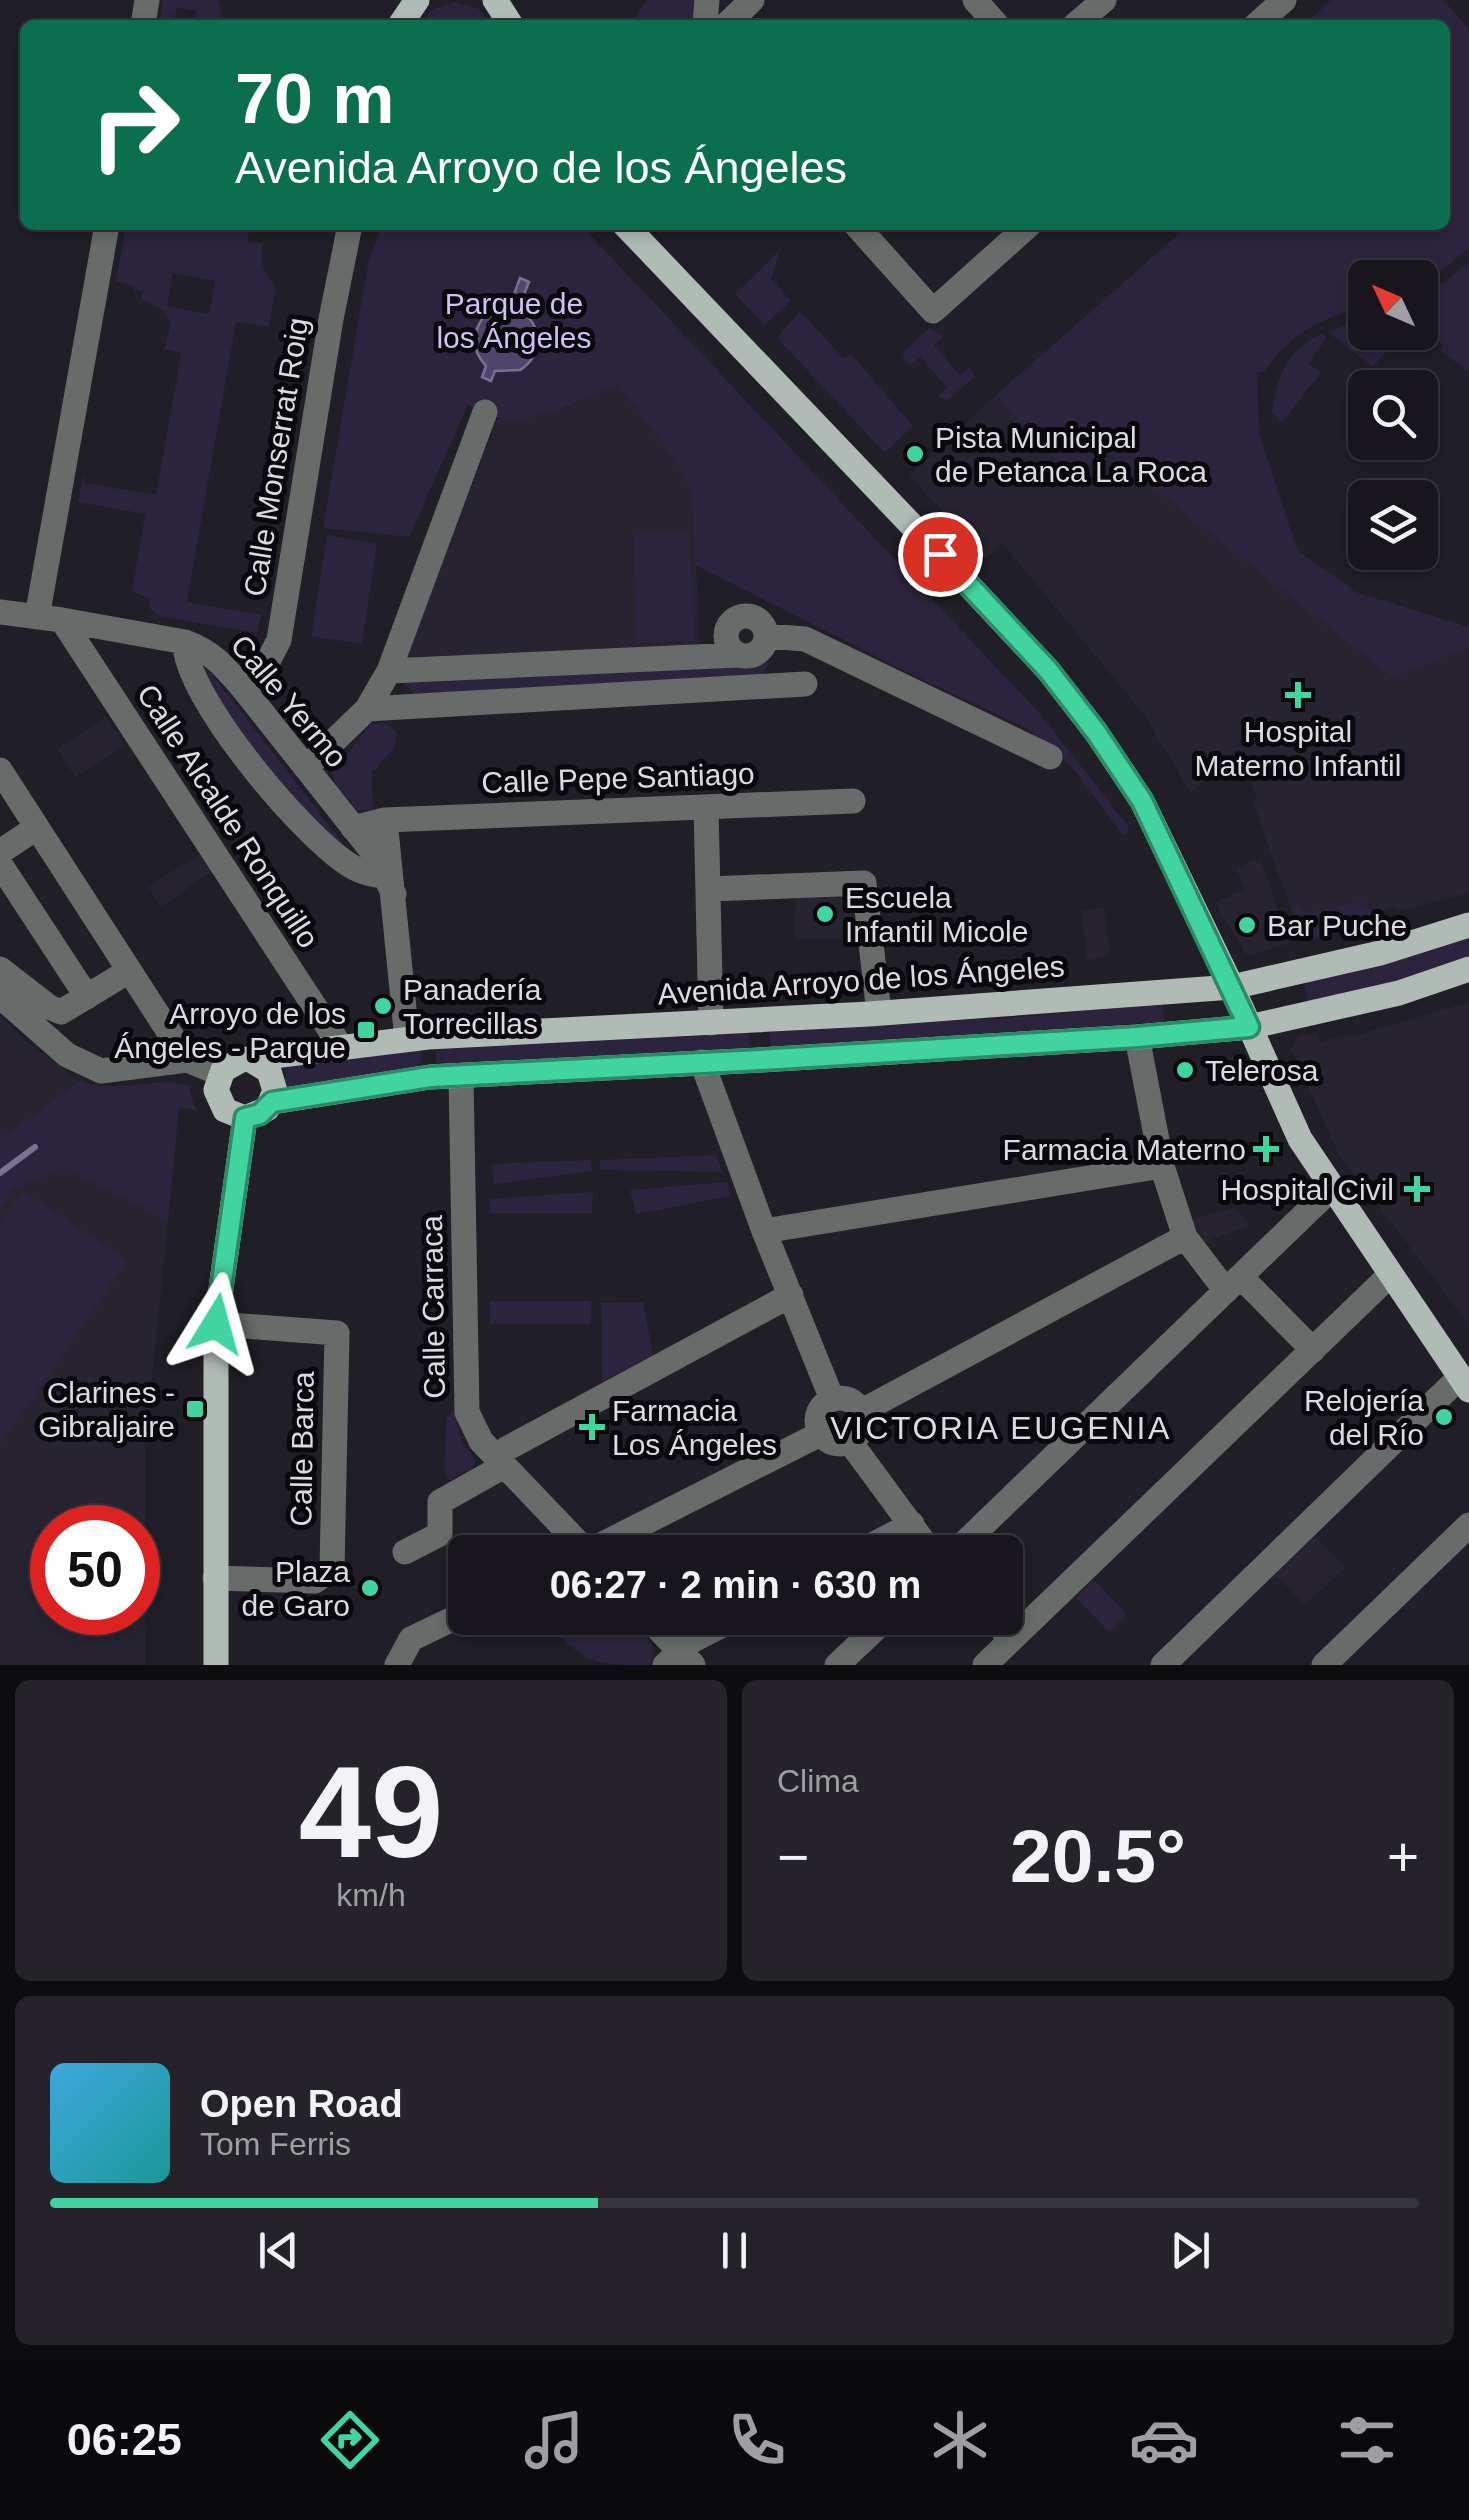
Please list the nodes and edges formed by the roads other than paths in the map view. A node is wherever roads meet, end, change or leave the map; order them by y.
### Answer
1 (752, 0) edge
2 (975, 0) edge
3 (1104, 0) edge
4 (1284, 0) edge
5 (716, 14) edge
6 (993, 20) edge
7 (1081, 20) edge
8 (1262, 20) edge
9 (107, 230) edge
10 (349, 230) edge
11 (630, 230) edge
12 (860, 230) edge
13 (1023, 230) edge
14 (484, 412) dead end
15 (0, 612) edge
16 (49, 618) junction
17 (185, 642) junction
18 (389, 671) junction
19 (804, 684) dead end
20 (242, 687) junction
21 (367, 709) junction
22 (1050, 757) dead end
23 (306, 768) junction
24 (0, 770) edge
25 (854, 802) dead end
26 (706, 808) junction
27 (385, 820) junction
28 (36, 828) junction
29 (353, 828) junction
30 (0, 852) edge
31 (0, 864) edge
32 (391, 885) junction
33 (709, 888) junction
34 (1469, 925) edge
35 (0, 969) edge
36 (1469, 969) edge
37 (130, 971) junction
38 (0, 996) edge
39 (87, 997) junction
40 (1240, 1006) junction
41 (879, 1014) junction
42 (711, 1023) junction
43 (1137, 1037) junction
44 (408, 1039) junction
45 (341, 1047) junction
46 (187, 1060) junction
47 (251, 1060) junction
48 (702, 1062) junction
49 (221, 1074) junction
50 (461, 1076) junction
51 (272, 1102) junction
52 (245, 1118) junction
53 (1162, 1166) junction
54 (1331, 1189) junction
55 (764, 1231) junction
56 (1186, 1237) junction
57 (1390, 1275) junction
58 (1233, 1284) junction
59 (791, 1295) junction
60 (216, 1324) junction
61 (1312, 1350) junction
62 (1464, 1383) edge
63 (832, 1399) junction
64 (862, 1411) junction
65 (820, 1434) junction
66 (850, 1442) junction
67 (500, 1460) junction
68 (912, 1524) junction
69 (1469, 1525) edge
70 (571, 1535) edge
71 (621, 1535) edge
72 (891, 1535) edge
73 (920, 1535) edge
74 (973, 1535) edge
75 (405, 1552) dead end
76 (215, 1578) junction
77 (448, 1621) edge
78 (661, 1635) edge
79 (713, 1635) edge
80 (869, 1635) edge
81 (1008, 1635) edge
82 (1012, 1639) junction
83 (679, 1660) edge
84 (216, 1665) edge
85 (397, 1665) edge
86 (836, 1665) edge
87 (985, 1665) edge
88 (1163, 1665) edge
89 (1324, 1665) edge

1 - 5 street
2 - 6 street
3 - 7 street
4 - 8 street
9 - 16 street
10 - 20 street, Calle Monserrat Roig
11 - 40 main road
12 - 13 street
14 - 18 street
15 - 16 street
16 - 17 street
16 - 45 street, Calle Alcalde Ronquillo
17 - 20 street, Calle Yermo
17 - 32 street, Calle Yermo
18 - 21 street
18 - 22 street
19 - 21 street
20 - 23 street, Calle Yermo
21 - 23 street
23 - 29 street, Calle Yermo
24 - 28 street
25 - 26 street, Calle Pepe Santiago
26 - 27 street, Calle Pepe Santiago
26 - 33 street
27 - 29 street, Calle Pepe Santiago
27 - 32 street
28 - 30 street
28 - 37 street
29 - 32 street, Calle Yermo
31 - 39 street
32 - 44 street
33 - 41 street
33 - 42 street
34 - 40 main road, Avenida Arroyo de los Ángeles
35 - 39 street
36 - 40 main road, Avenida Arroyo de los Ángeles
37 - 39 street
37 - 46 street
38 - 46 street
40 - 41 main road, Avenida Arroyo de los Ángeles
40 - 43 main road, Avenida Arroyo de los Ángeles
40 - 54 main road
41 - 42 main road, Avenida Arroyo de los Ángeles
42 - 44 main road, Avenida Arroyo de los Ángeles
43 - 48 main road, Avenida Arroyo de los Ángeles
43 - 53 street
44 - 45 main road, Avenida Arroyo de los Ángeles
45 - 47 main road, Avenida Arroyo de los Ángeles
46 - 49 street
47 - 49 main road
47 - 51 main road
48 - 50 main road, Avenida Arroyo de los Ángeles
48 - 55 street
49 - 52 main road
50 - 51 main road, Avenida Arroyo de los Ángeles
50 - 67 street, Calle Carraca
51 - 52 main road
52 - 60 main road
53 - 55 street
53 - 56 street
54 - 57 main road
54 - 58 street
55 - 59 street
56 - 58 street
56 - 64 street
57 - 61 street
57 - 62 main road
58 - 61 street
58 - 74 street
59 - 63 street
59 - 67 street
60 - 76 main road
60 - 76 street, Calle Barca
61 - 82 street
62 - 88 street
63 - 64 street
63 - 65 street
64 - 66 street
65 - 66 street
65 - 71 street
66 - 68 street
67 - 70 street, Calle Carraca
67 - 75 street
68 - 72 street
68 - 73 street
69 - 89 street
76 - 84 main road
77 - 85 street
78 - 83 street
79 - 83 street
80 - 86 street
81 - 82 street
82 - 87 street

